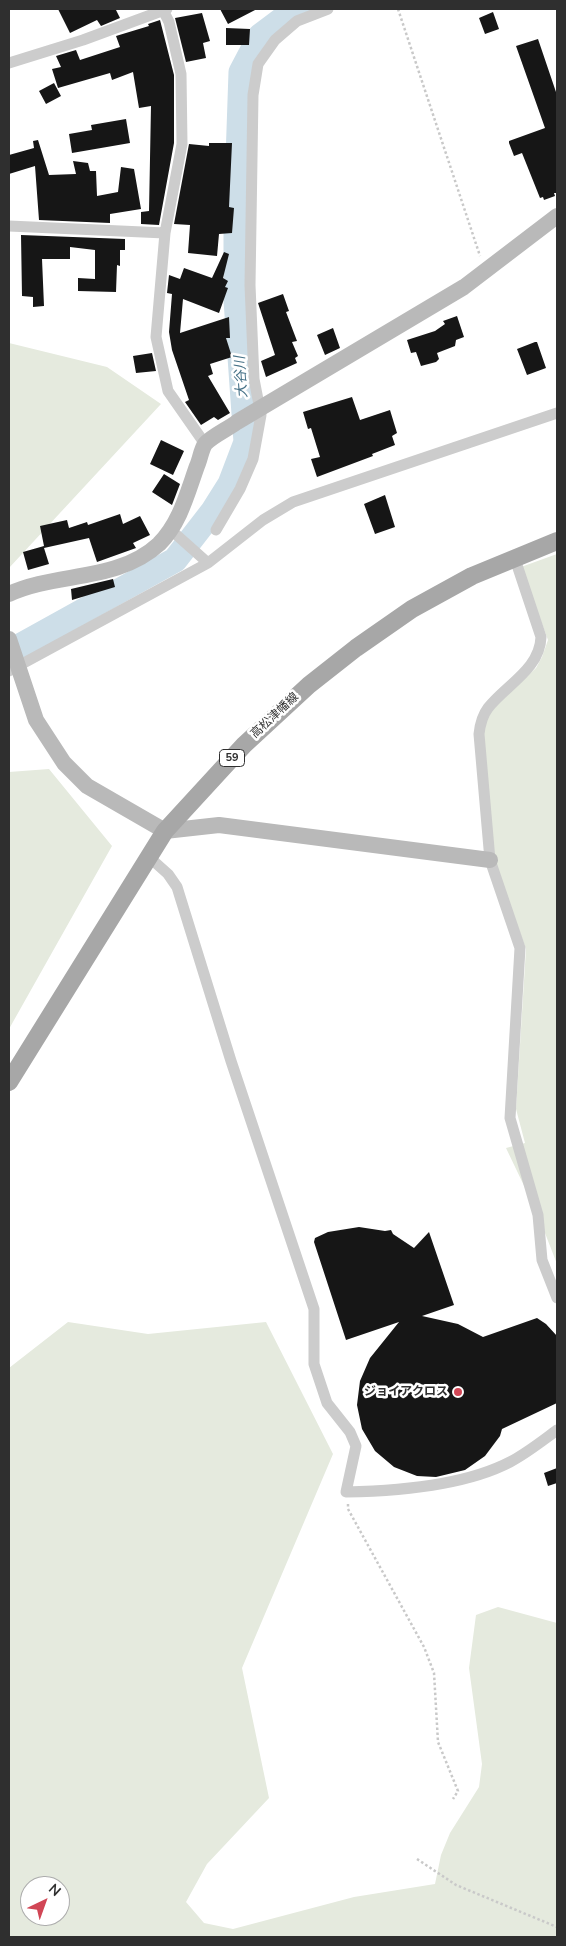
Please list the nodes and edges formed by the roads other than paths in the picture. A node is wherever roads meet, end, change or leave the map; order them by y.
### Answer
1 (328, 9) edge
2 (165, 10) edge
3 (9, 63) edge
4 (557, 216) edge
5 (9, 226) edge
6 (165, 233) junction
7 (258, 410) junction
8 (557, 414) edge
9 (205, 444) junction
10 (216, 530) dead end
11 (176, 534) junction
12 (557, 542) edge
13 (515, 559) junction
14 (206, 561) junction
15 (9, 594) edge
16 (10, 641) edge
17 (15, 667) edge
18 (164, 831) junction
19 (149, 857) junction
20 (490, 860) junction
21 (9, 1082) edge
22 (557, 1298) edge
23 (557, 1430) edge

1 - 7 street
2 - 3 street
2 - 6 street
4 - 7 street
5 - 6 street
6 - 9 street
7 - 9 street
7 - 10 street
8 - 14 street
9 - 11 street
11 - 14 street
11 - 15 street
12 - 13 main road, 高松津幡線 / 59
13 - 18 main road, 高松津幡線 / 59
13 - 20 street
14 - 17 street
16 - 17 street
17 - 18 street
18 - 19 main road, 高松津幡線 / 59
18 - 20 street
19 - 21 main road, 高松津幡線 / 59
19 - 23 street
20 - 22 street

